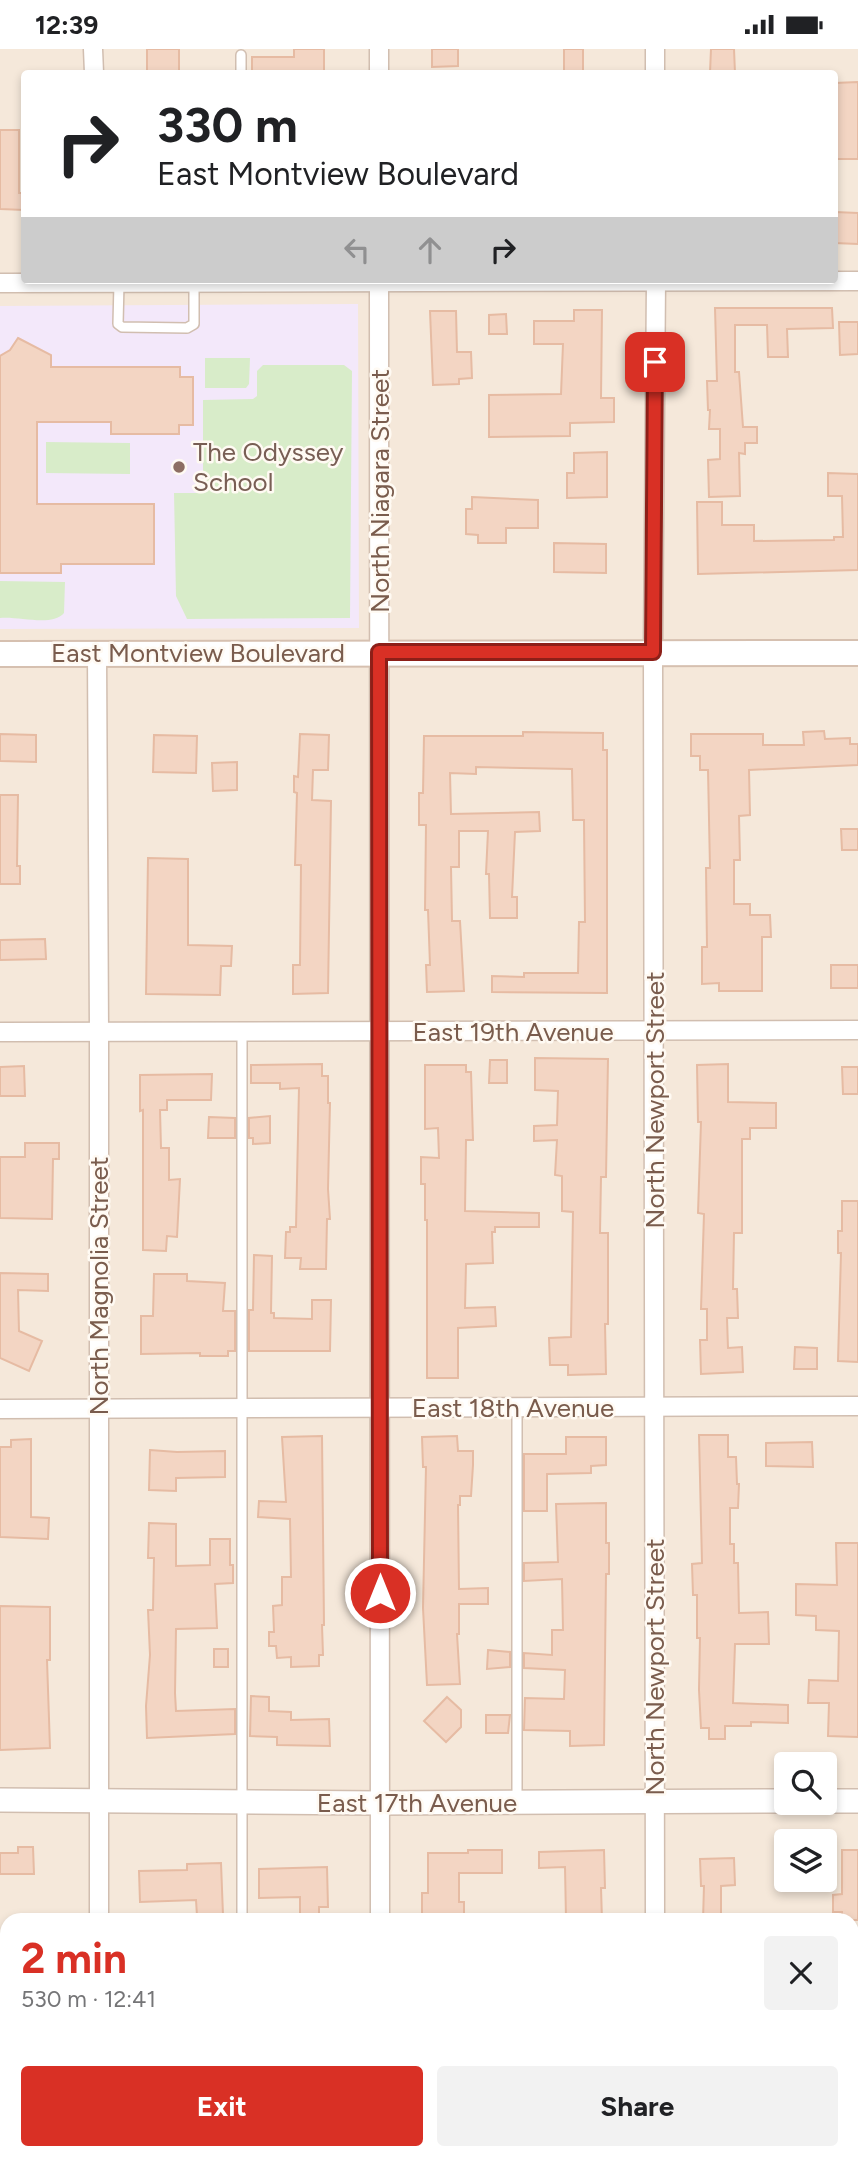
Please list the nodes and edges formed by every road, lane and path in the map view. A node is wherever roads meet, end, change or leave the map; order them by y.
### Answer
1 (93, 49) edge
2 (379, 49) edge
3 (655, 49) edge
4 (241, 55) dead end
5 (94, 70) edge
6 (241, 70) edge
7 (379, 70) edge
8 (655, 70) edge
9 (838, 281) edge
10 (858, 281) edge
11 (0, 283) edge
12 (21, 283) edge
13 (119, 284) edge
14 (194, 284) edge
15 (379, 284) edge
16 (656, 284) edge
17 (379, 652) junction
18 (653, 652) junction
19 (97, 653) junction
20 (858, 653) edge
21 (0, 654) edge
22 (858, 1030) edge
23 (655, 1031) junction
24 (99, 1032) junction
25 (242, 1032) junction
26 (380, 1032) junction
27 (0, 1033) edge
28 (858, 1406) edge
29 (656, 1407) junction
30 (381, 1408) junction
31 (517, 1408) junction
32 (0, 1409) edge
33 (99, 1409) junction
34 (242, 1409) junction
35 (0, 1800) edge
36 (774, 1801) edge
37 (837, 1801) edge
38 (858, 1801) edge
39 (49, 1802) junction
40 (98, 1802) junction
41 (517, 1802) junction
42 (654, 1802) junction
43 (242, 1803) junction
44 (379, 1803) junction
45 (0, 1808) edge
46 (99, 1913) edge
47 (242, 1913) edge
48 (380, 1913) edge
49 (655, 1913) edge

1 - 5 street
2 - 7 street
3 - 8 street
4 - 6 lane
9 - 10 street
11 - 12 street
13 - 14 lane
15 - 17 street, North Niagara Street
16 - 18 street, North Newport Street
17 - 18 main road, East Montview Boulevard
17 - 19 main road, East Montview Boulevard
17 - 26 street, North Niagara Street
18 - 20 main road, East Montview Boulevard
18 - 23 street, North Newport Street
19 - 21 main road, East Montview Boulevard
19 - 24 street, North Magnolia Street
22 - 23 street, East 19th Avenue
23 - 26 street, East 19th Avenue
23 - 29 street, North Newport Street
24 - 25 street, East 19th Avenue
24 - 27 street, East 19th Avenue
24 - 33 street, North Magnolia Street
25 - 26 street, East 19th Avenue
25 - 34 lane
26 - 30 street, North Niagara Street
28 - 29 street, East 18th Avenue
29 - 31 street, East 18th Avenue
29 - 42 street, North Newport Street
30 - 31 street, East 18th Avenue
30 - 34 street, East 18th Avenue
30 - 44 street, North Niagara Street
31 - 41 lane
32 - 33 street, East 18th Avenue
33 - 34 street, East 18th Avenue
33 - 40 street, North Magnolia Street
34 - 43 lane
35 - 39 street
36 - 42 street, East 17th Avenue
37 - 38 street
39 - 40 street, East 17th Avenue
39 - 45 street
40 - 43 street, East 17th Avenue
40 - 46 street, North Magnolia Street
41 - 42 street, East 17th Avenue
41 - 44 street, East 17th Avenue
42 - 49 street, North Newport Street
43 - 44 street, East 17th Avenue
43 - 47 lane
44 - 48 street, North Niagara Street

